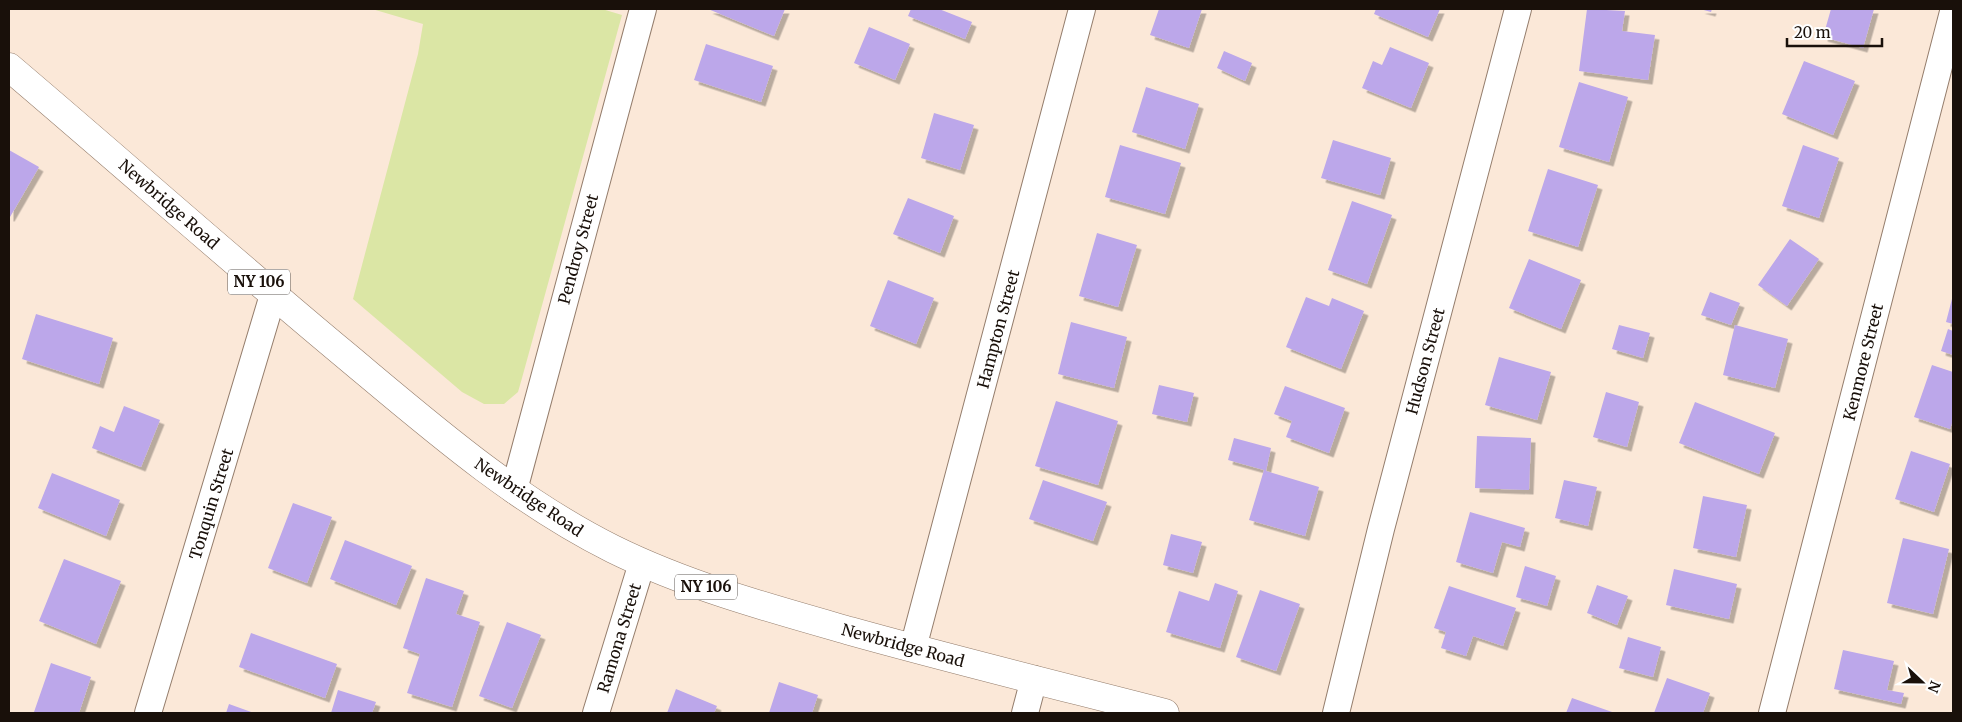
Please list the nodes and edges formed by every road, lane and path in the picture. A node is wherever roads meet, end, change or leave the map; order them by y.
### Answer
1 (643, 9) edge
2 (1082, 9) edge
3 (1518, 9) edge
4 (1953, 12) edge
5 (9, 67) edge
6 (273, 295) junction
7 (514, 490) junction
8 (642, 563) junction
9 (913, 648) junction
10 (1034, 680) junction
11 (148, 713) edge
12 (596, 713) edge
13 (1026, 713) edge
14 (1165, 713) edge
15 (1336, 713) edge
16 (1772, 713) edge

1 - 7 street, Pendroy Street
2 - 9 street, Hampton Street
3 - 15 street, Hudson Street
4 - 16 street, Kenmore Street
5 - 6 main road, Newbridge Road / NY 106
6 - 7 main road, Newbridge Road / NY 106
6 - 11 street, Tonquin Street
7 - 8 main road, Newbridge Road / NY 106
8 - 9 main road, Newbridge Road / NY 106
8 - 12 street, Ramona Street
9 - 10 main road, Newbridge Road / NY 106
10 - 13 street
10 - 14 main road, Newbridge Road / NY 106

